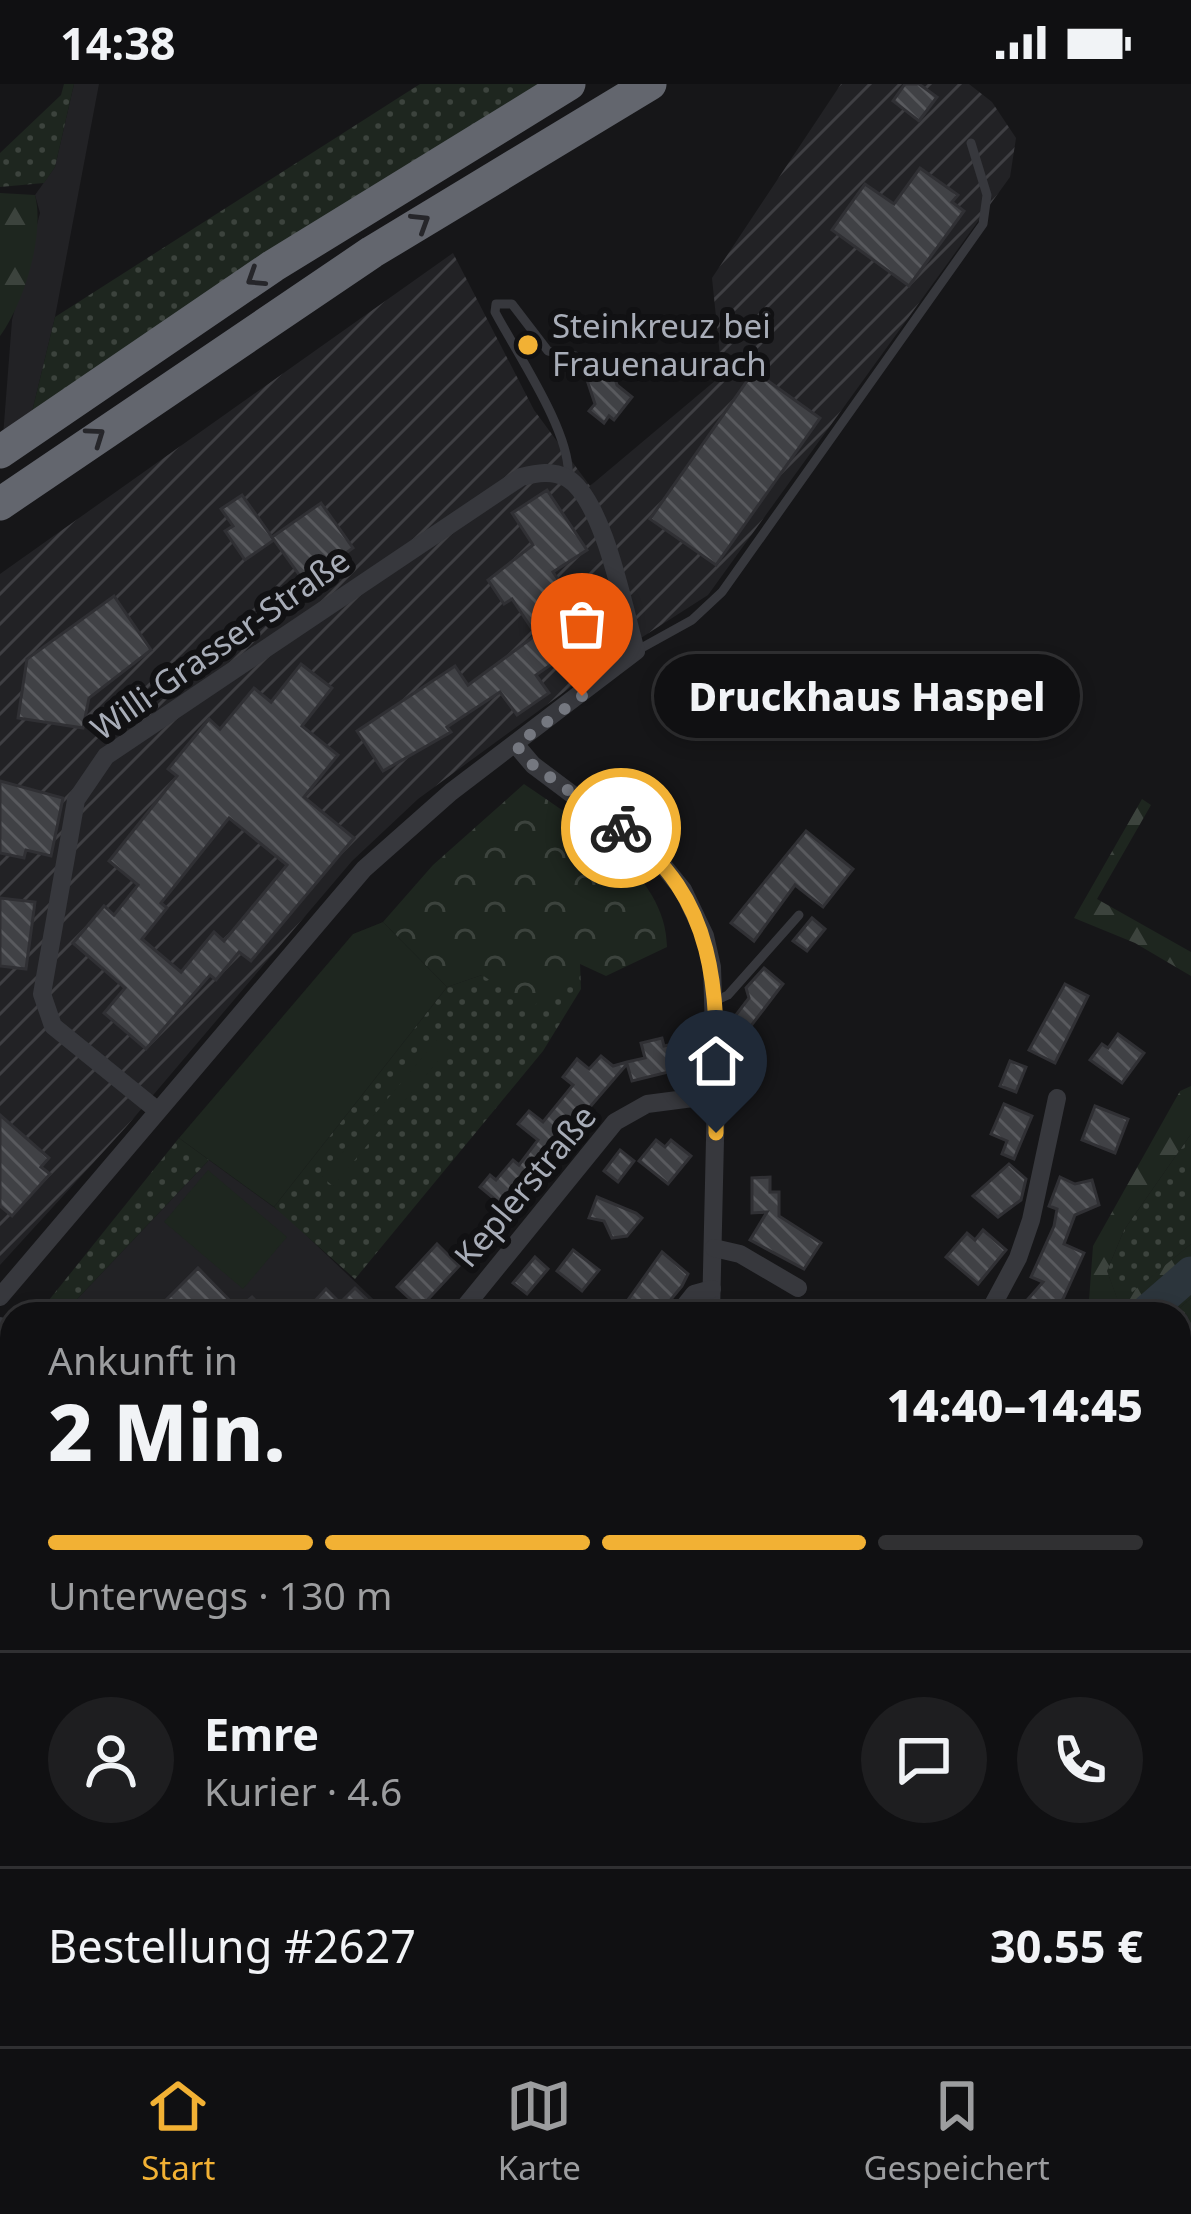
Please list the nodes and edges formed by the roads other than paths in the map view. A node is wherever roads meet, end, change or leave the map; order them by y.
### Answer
1 (569, 84) edge
2 (650, 84) edge
3 (971, 143) dead end
4 (586, 365) dead end
5 (0, 452) edge
6 (568, 478) junction
7 (0, 504) edge
8 (636, 651) junction
9 (516, 745) junction
10 (799, 915) dead end
11 (714, 1001) junction
12 (716, 1095) junction
13 (1058, 1098) dead end
14 (158, 1112) junction
15 (714, 1248) junction
16 (798, 1288) dead end
17 (712, 1289) junction
18 (0, 1298) edge
19 (469, 1302) edge
20 (688, 1302) edge
21 (711, 1302) edge
22 (994, 1302) edge

1 -> 5 highway
7 -> 2 highway
3 - 8 lane
4 - 6 lane
6 - 8 street
6 - 14 street, Willi-Grasser-Straße
8 - 9 street
9 - 11 street
9 - 14 street
10 - 11 lane
11 - 12 street
12 - 15 street
12 - 19 street, Keplerstraße
13 - 22 street
14 - 18 street
15 - 16 street
15 - 17 street
17 - 20 street
17 - 21 street

